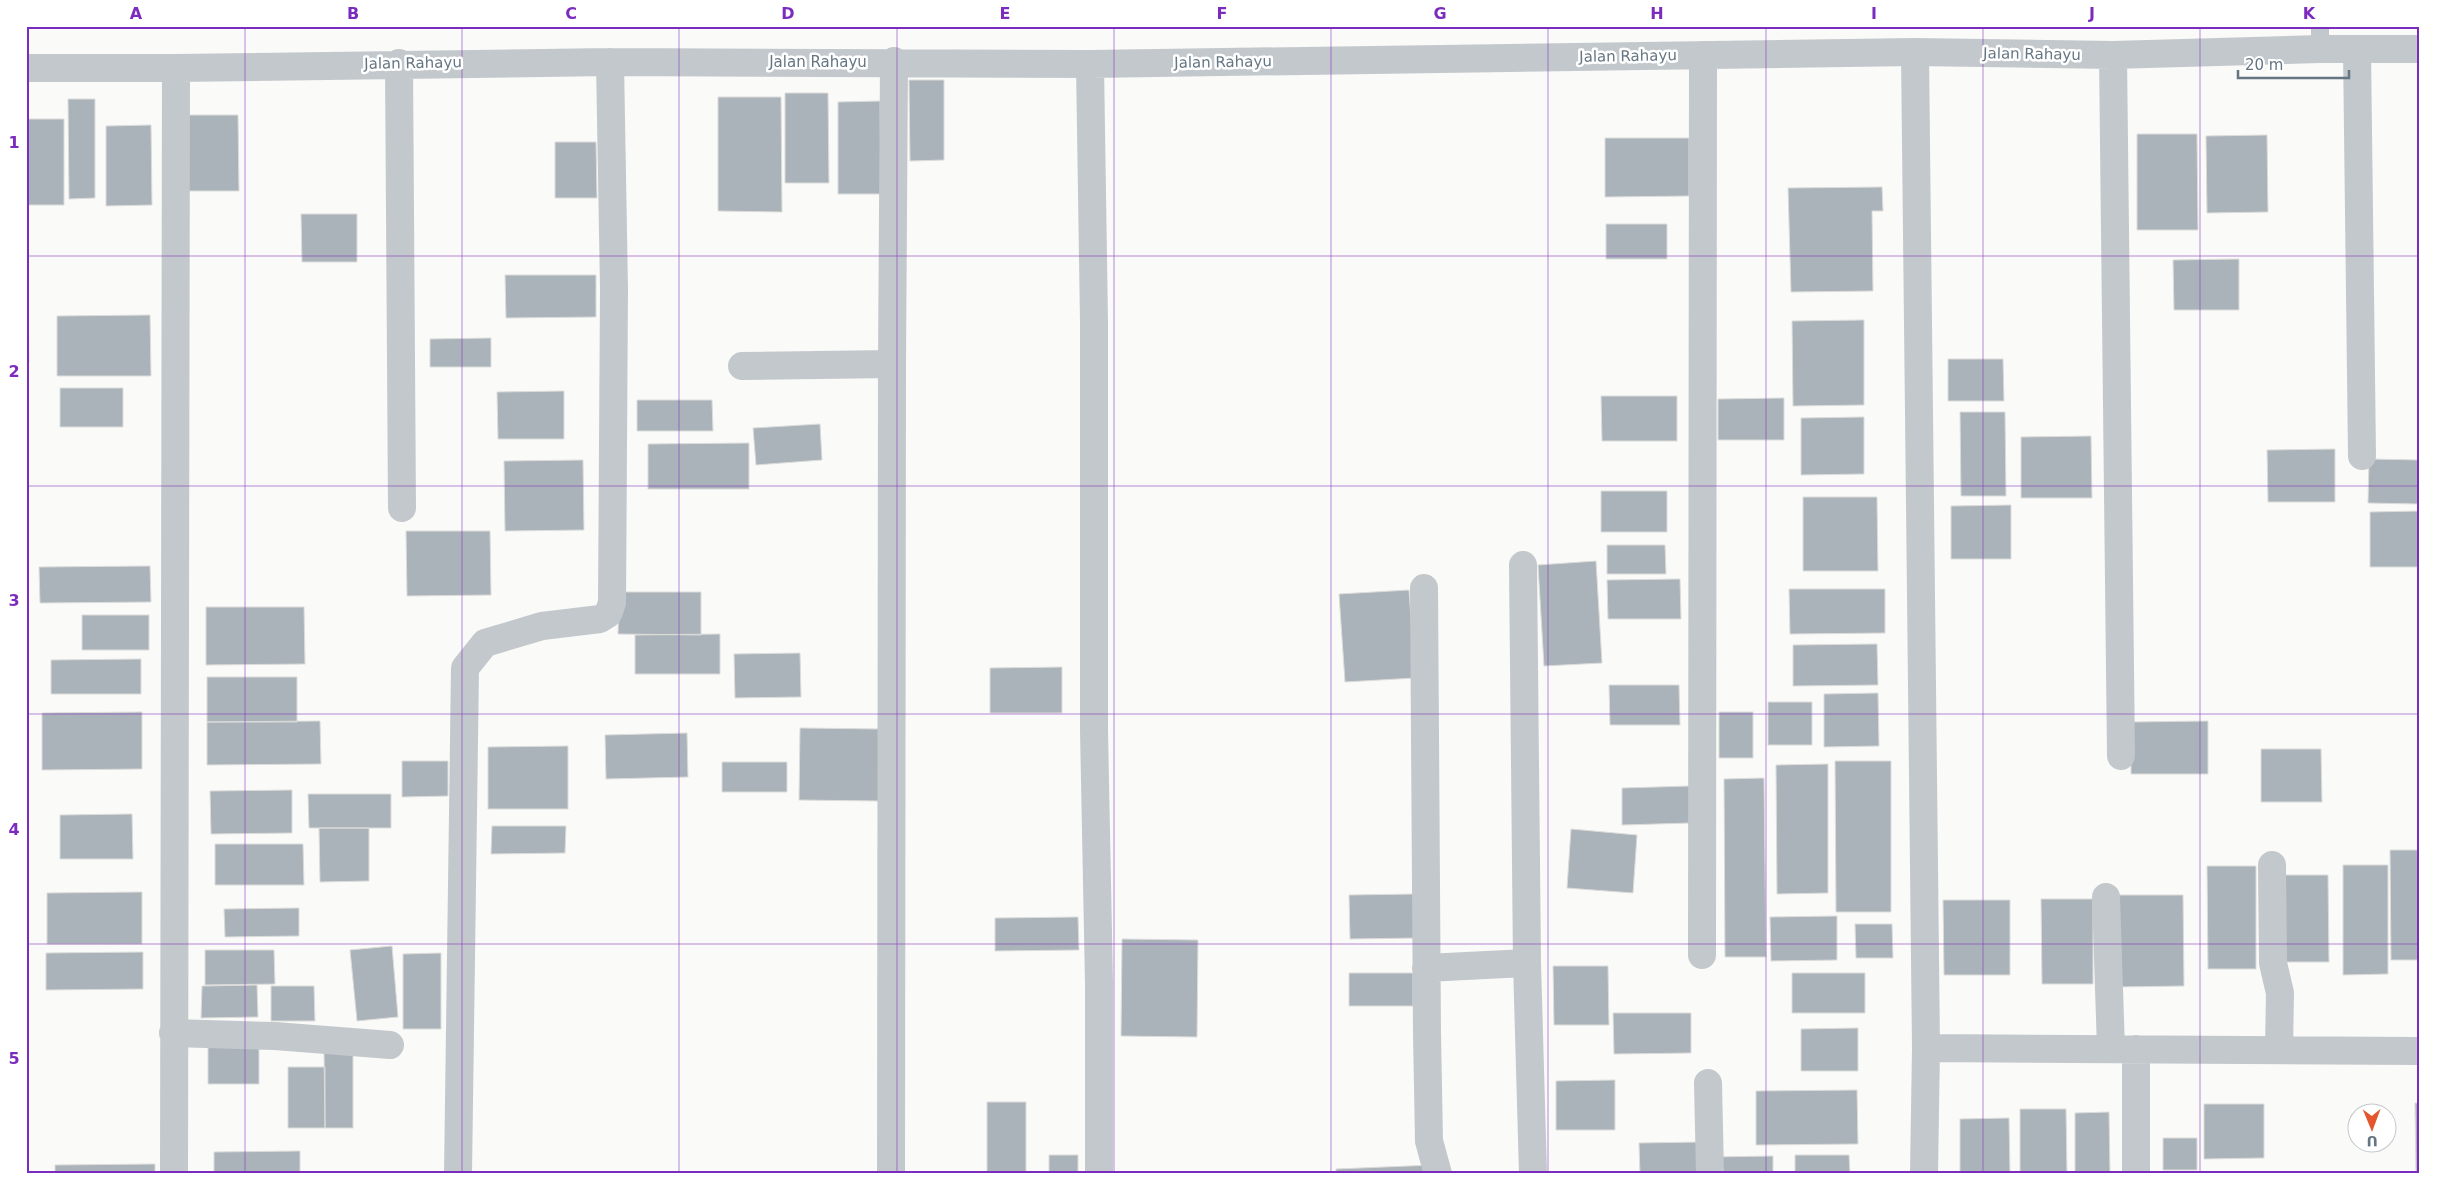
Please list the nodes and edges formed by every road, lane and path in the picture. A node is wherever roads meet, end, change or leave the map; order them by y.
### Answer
1 (2320, 38) edge
2 (2357, 49) junction
3 (2419, 49) edge
4 (1915, 52) junction
5 (1704, 55) junction
6 (2113, 55) junction
7 (610, 62) junction
8 (894, 62) junction
9 (398, 63) junction
10 (1090, 64) junction
11 (26, 68) edge
12 (176, 68) junction
13 (892, 364) junction
14 (742, 366) dead end
15 (2362, 456) dead end
16 (402, 508) dead end
17 (1523, 565) dead end
18 (1424, 588) dead end
19 (2121, 756) dead end
20 (2272, 865) dead end
21 (2106, 897) dead end
22 (1702, 955) dead end
23 (1527, 963) junction
24 (1426, 968) junction
25 (173, 1033) junction
26 (390, 1045) dead end
27 (1926, 1048) junction
28 (2124, 1049) junction
29 (2279, 1050) junction
30 (2419, 1051) edge
31 (1708, 1083) dead end
32 (174, 1174) edge
33 (458, 1174) edge
34 (892, 1174) edge
35 (1098, 1174) edge
36 (1438, 1174) edge
37 (1533, 1174) edge
38 (1710, 1174) edge
39 (1924, 1174) edge
40 (2136, 1174) edge

1 - 2 street, Jalan Rahayu
1 - 6 street, Jalan Rahayu
2 - 3 street, Jalan Rahayu
2 - 15 street
4 - 5 street, Jalan Rahayu
4 - 6 street, Jalan Rahayu
4 - 27 street
5 - 10 street, Jalan Rahayu
5 - 22 street
6 - 19 street
7 - 8 street, Jalan Rahayu
7 - 9 street, Jalan Rahayu
7 - 33 street
8 - 10 street, Jalan Rahayu
8 - 13 street
9 - 12 street, Jalan Rahayu
9 - 16 street
10 - 35 street
11 - 12 street, Jalan Rahayu
12 - 25 street
13 - 14 street
13 - 34 street
17 - 23 street
18 - 24 street
20 - 29 street
21 - 28 street
23 - 24 street
23 - 37 street
24 - 36 street
25 - 26 street
25 - 32 street
27 - 28 street
27 - 39 street
28 - 29 street
28 - 40 street
29 - 30 street
31 - 38 street

